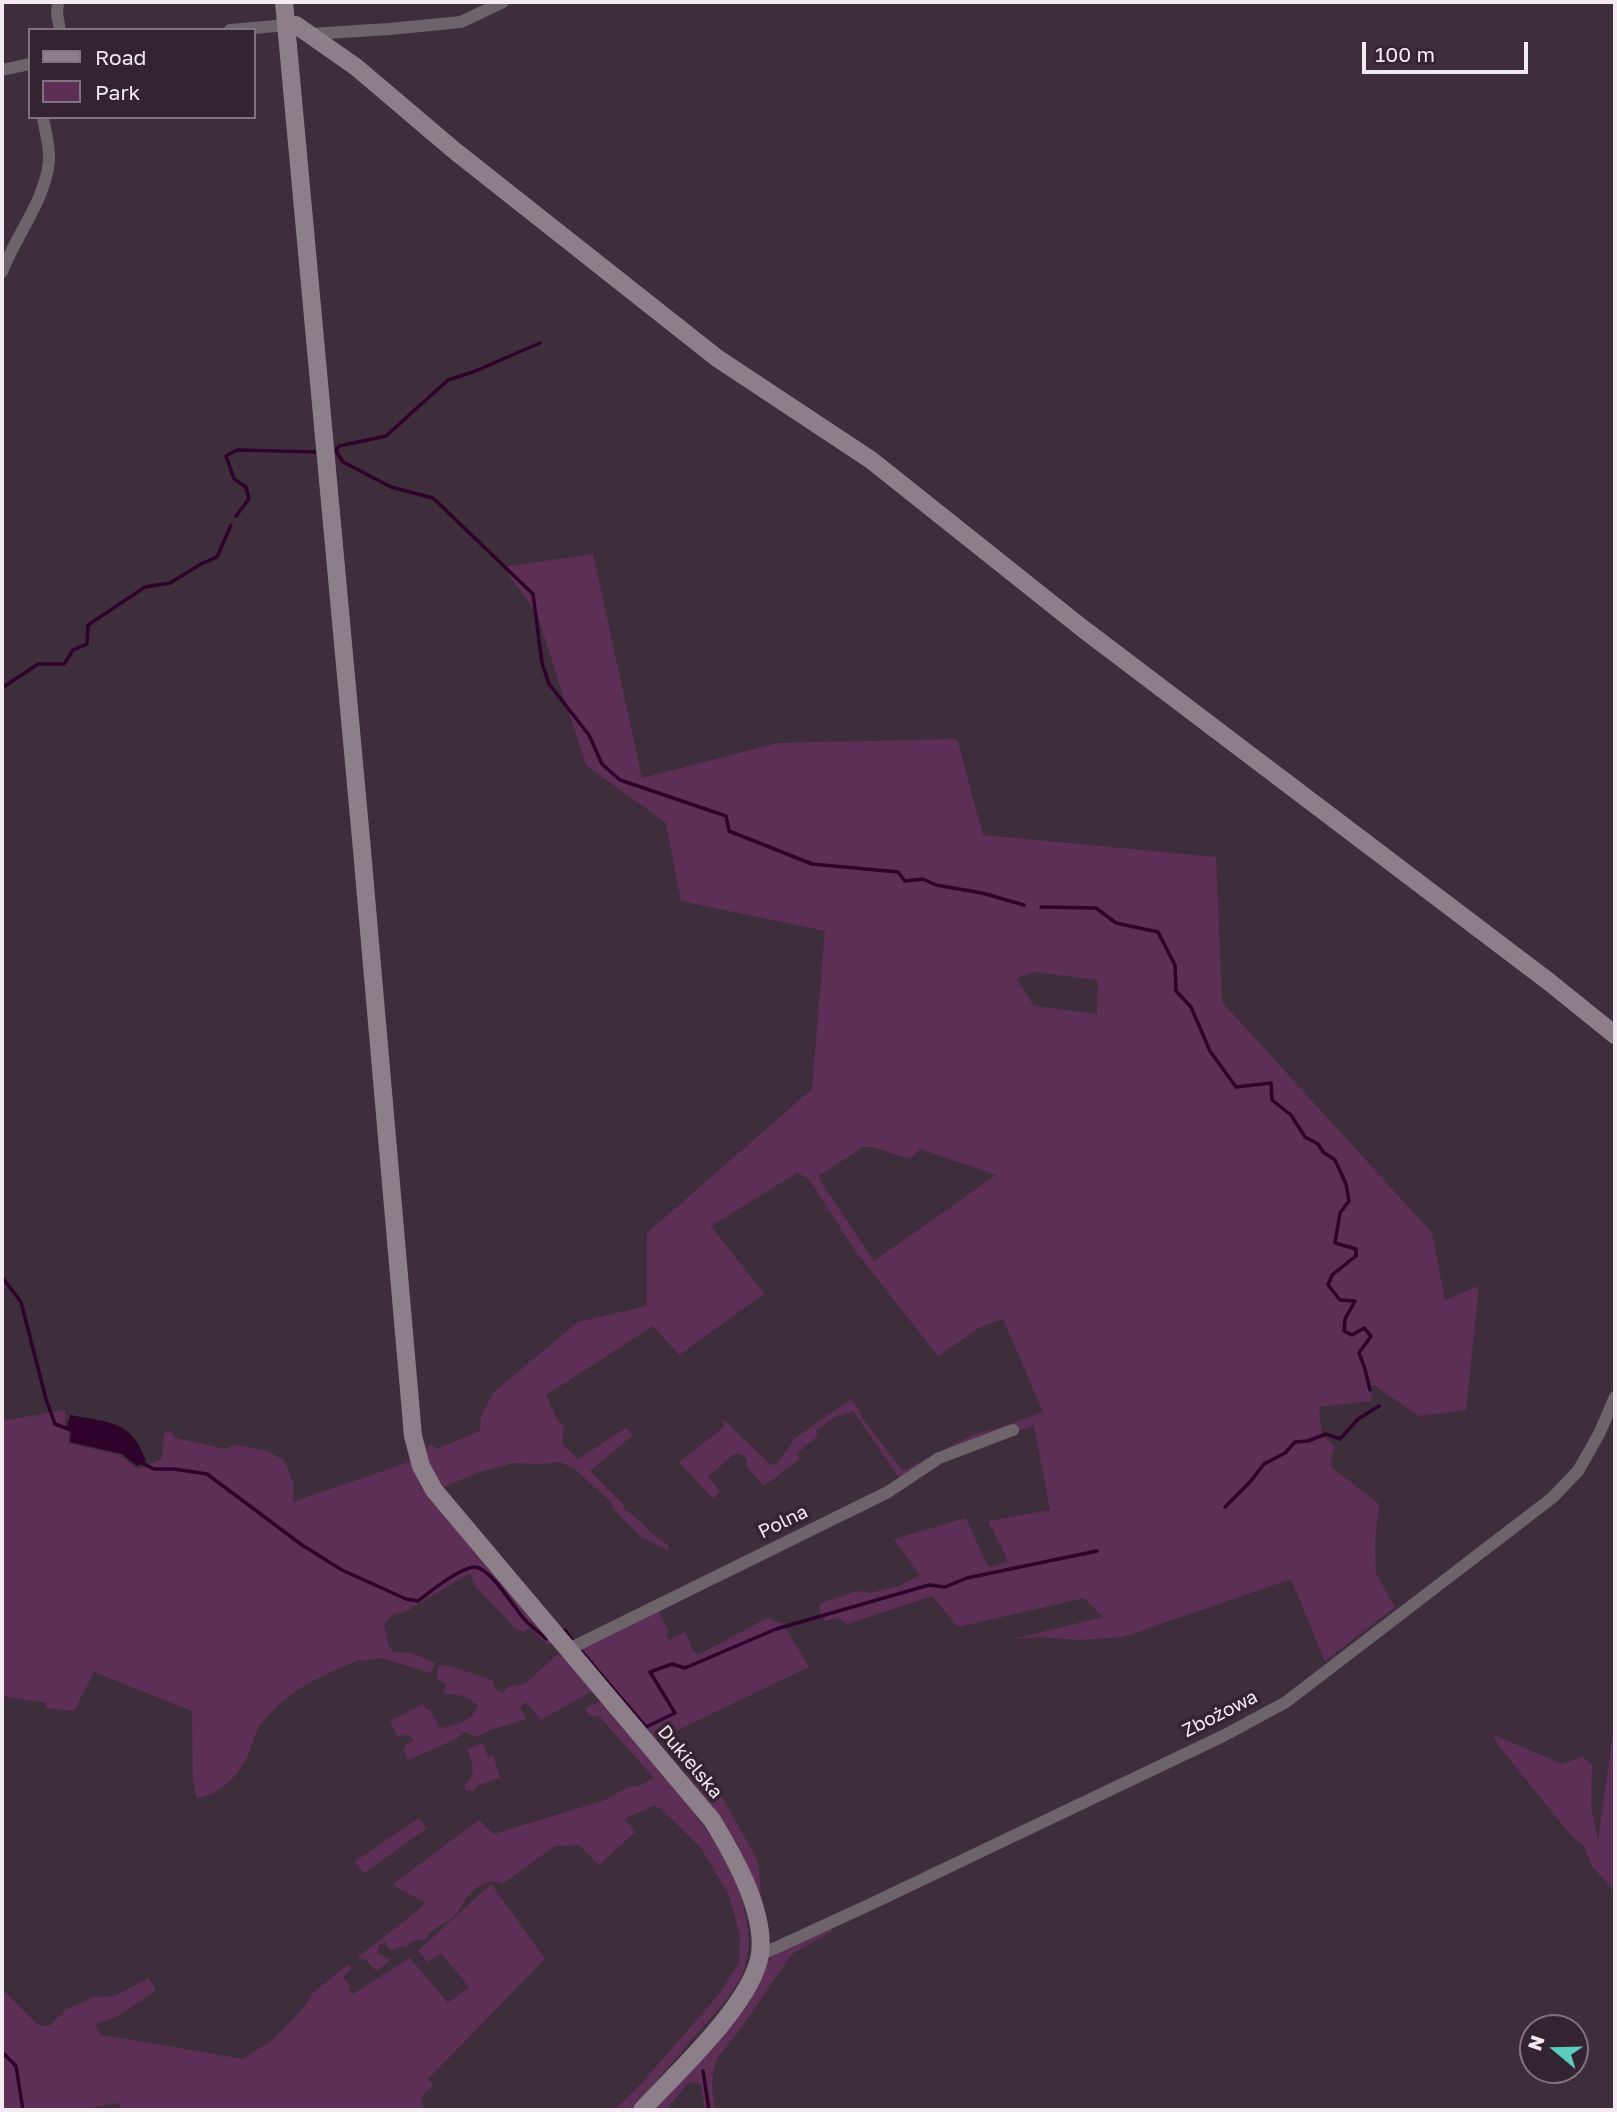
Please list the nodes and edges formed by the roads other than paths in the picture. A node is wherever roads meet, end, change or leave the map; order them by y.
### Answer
1 (58, 2) edge
2 (284, 2) edge
3 (503, 2) edge
4 (287, 25) junction
5 (60, 28) edge
6 (253, 28) edge
7 (311, 34) junction
8 (28, 64) edge
9 (2, 69) edge
10 (43, 119) edge
11 (2, 272) edge
12 (1615, 1035) edge
13 (1615, 1397) edge
14 (1013, 1430) dead end
15 (569, 1649) junction
16 (760, 1955) junction
17 (642, 2110) edge

1 - 5 street
2 - 4 main road, Dukielska
3 - 7 street
4 - 6 street
4 - 7 main road
4 - 15 main road, Dukielska
7 - 12 main road
8 - 9 street
10 - 11 street
13 - 16 street, Zbożowa
14 - 15 street, Polna
15 - 16 main road, Dukielska
16 - 17 main road, Dukielska

